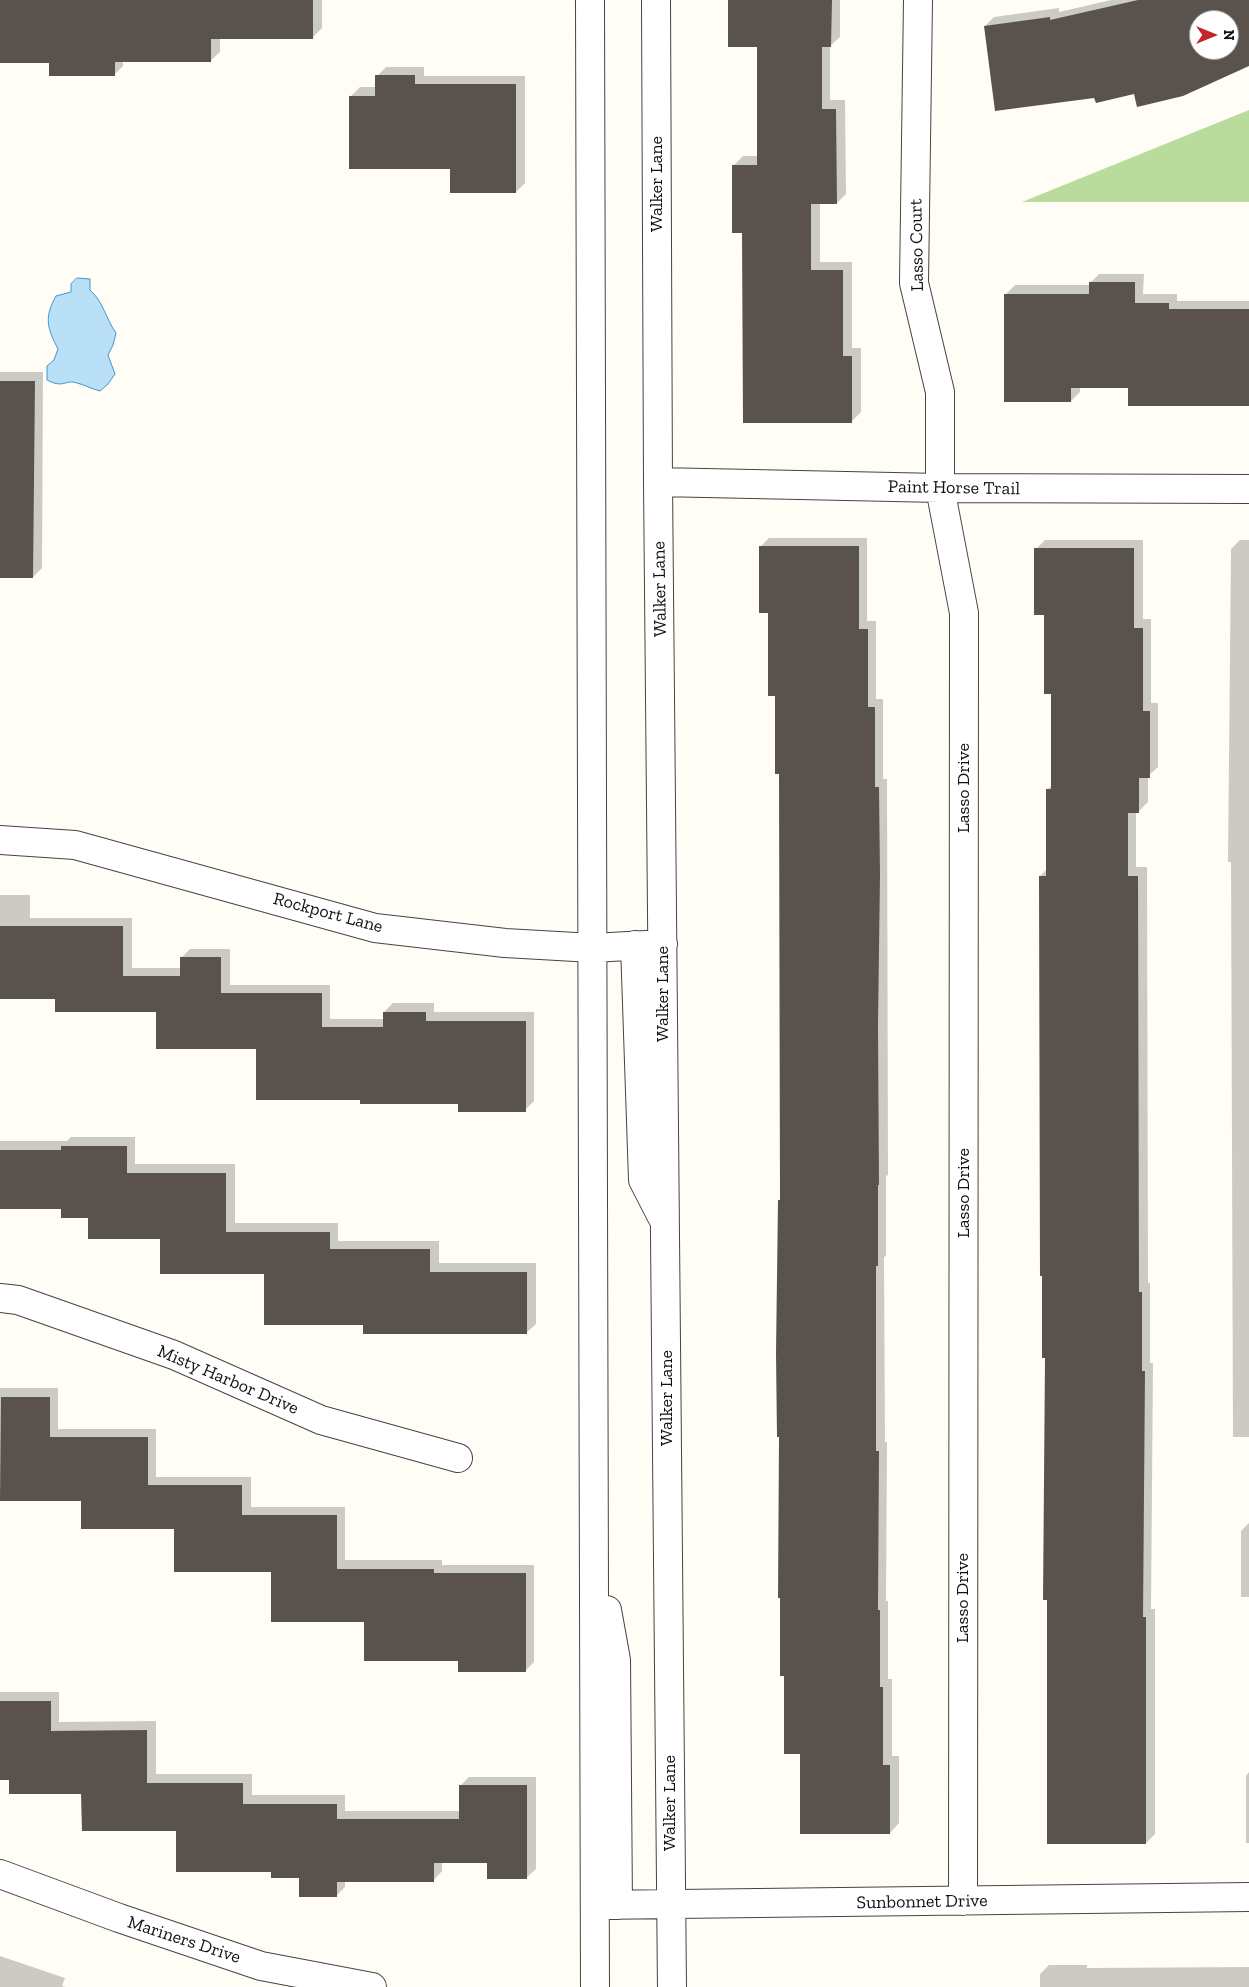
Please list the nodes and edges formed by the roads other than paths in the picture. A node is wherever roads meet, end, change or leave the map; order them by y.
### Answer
1 (590, 0) edge
2 (656, 0) edge
3 (918, 0) edge
4 (658, 482) junction
5 (940, 488) junction
6 (1249, 489) edge
7 (0, 840) edge
8 (663, 944) junction
9 (635, 945) junction
10 (593, 948) junction
11 (665, 1222) junction
12 (0, 1298) edge
13 (458, 1458) dead end
14 (0, 1874) edge
15 (1249, 1897) edge
16 (963, 1901) junction
17 (606, 1905) junction
18 (671, 1905) junction
19 (372, 1987) edge
20 (595, 1987) edge
21 (672, 1987) edge

1 - 10 street
2 - 4 street, Walker Lane
3 - 5 street, Lasso Court
4 - 5 street, Paint Horse Trail
4 - 8 street, Walker Lane
5 - 6 street, Paint Horse Trail
5 - 16 street, Lasso Drive
7 - 10 street, Rockport Lane
8 - 9 street, Rockport Lane
8 - 11 street, Walker Lane
9 - 10 street, Rockport Lane
9 - 11 street
10 - 17 street
11 - 18 street, Walker Lane
12 - 13 street, Misty Harbor Drive
14 - 19 street, Mariners Drive
15 - 16 street, Sunbonnet Drive
16 - 18 street, Sunbonnet Drive
17 - 18 street, Sunbonnet Drive
17 - 20 street
18 - 21 street, Walker Lane

